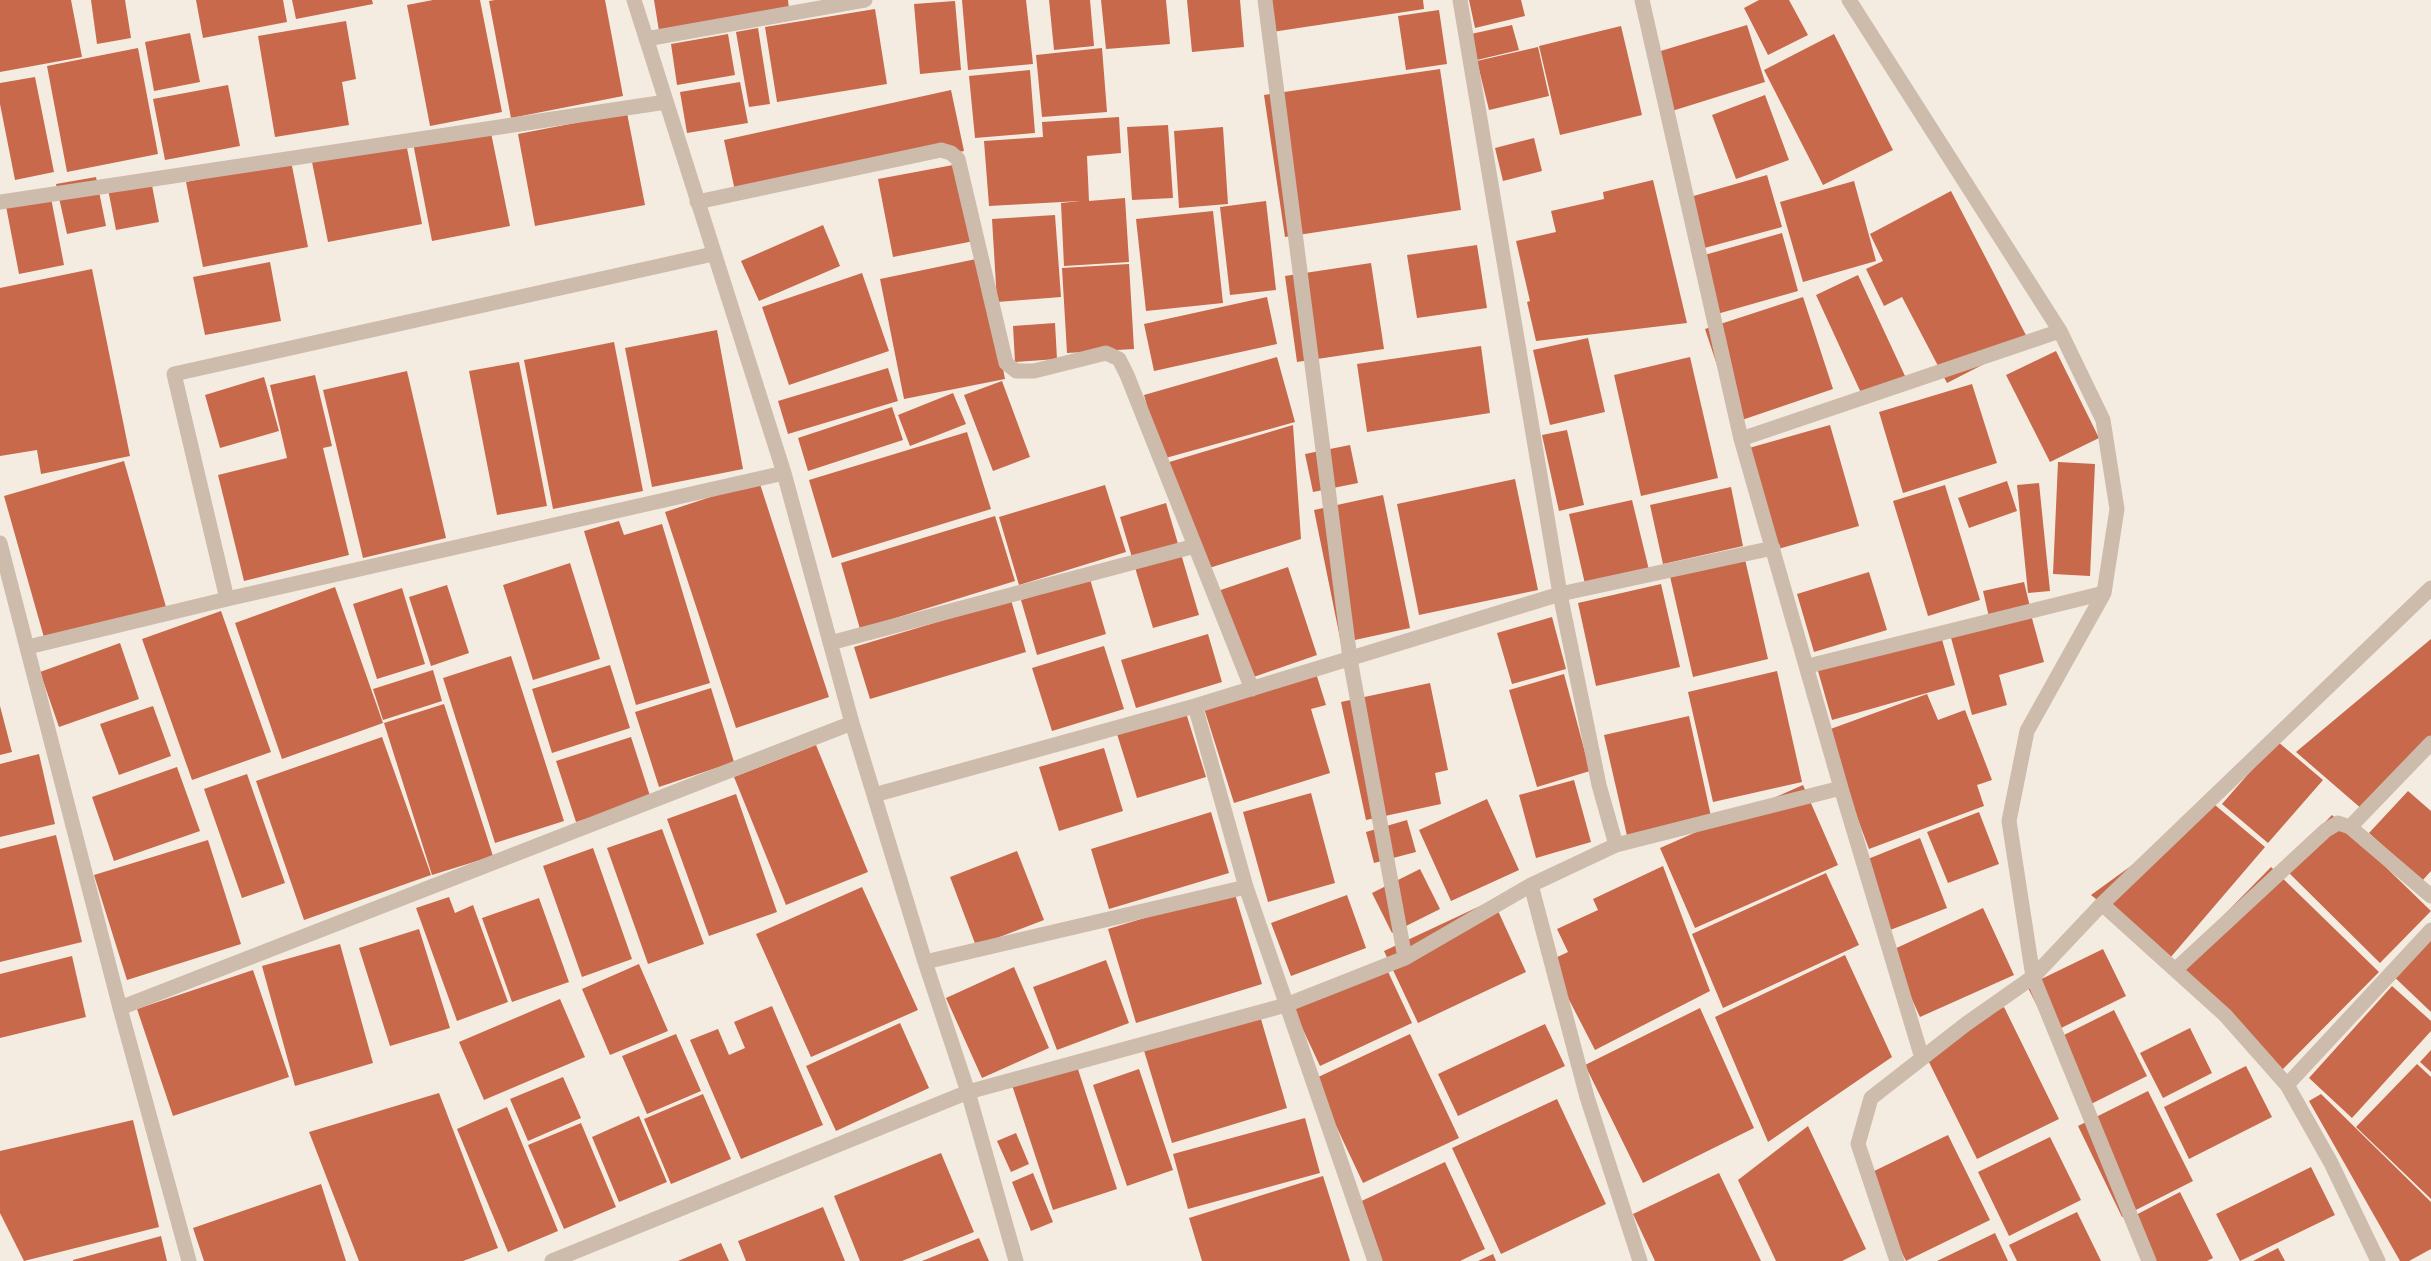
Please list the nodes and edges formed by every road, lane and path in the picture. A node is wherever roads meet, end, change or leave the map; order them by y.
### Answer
1 (634, 0) edge
2 (864, 0) edge
3 (1265, 0) edge
4 (1460, 0) edge
5 (1642, 0) edge
6 (1849, 0) edge
7 (646, 39) junction
8 (666, 102) junction
9 (0, 202) edge
10 (697, 202) junction
11 (713, 254) junction
12 (2060, 331) junction
13 (1741, 439) junction
14 (783, 473) junction
15 (0, 543) edge
16 (1195, 546) junction
17 (1773, 548) junction
18 (2431, 588) edge
19 (2104, 593) junction
20 (1560, 594) junction
21 (227, 599) junction
22 (830, 643) junction
23 (28, 647) junction
24 (1350, 659) junction
25 (1808, 666) junction
26 (1252, 689) junction
27 (1195, 706) junction
28 (852, 723) junction
29 (2431, 743) edge
30 (1841, 788) junction
31 (874, 795) junction
32 (2350, 826) junction
33 (1616, 845) junction
34 (1531, 885) junction
35 (1246, 887) junction
36 (2431, 896) edge
37 (2102, 904) junction
38 (2431, 930) edge
39 (1405, 957) junction
40 (925, 962) junction
41 (2175, 970) junction
42 (2033, 977) junction
43 (1286, 1005) junction
44 (120, 1008) junction
45 (1922, 1058) junction
46 (2287, 1085) junction
47 (968, 1092) junction
48 (189, 1261) edge
49 (552, 1261) edge
50 (1016, 1261) edge
51 (1375, 1261) edge
52 (1640, 1261) edge
53 (1897, 1261) edge
54 (2149, 1261) edge
55 (2379, 1261) edge

1 - 7 street
2 - 7 street
3 - 24 street
4 - 20 street
5 - 13 street
6 - 12 street
7 - 8 street
8 - 9 street
8 - 10 street
10 - 11 street
10 - 16 street
11 - 14 street
11 - 21 street
12 - 13 street
12 - 19 street
13 - 17 street
14 - 21 street
14 - 22 street
15 - 23 street
16 - 22 street
16 - 26 street
17 - 20 street
17 - 25 street
18 - 37 street
19 - 25 street
19 - 42 street
20 - 24 street
20 - 33 street
21 - 23 street
22 - 28 street
23 - 44 street
24 - 26 street
24 - 39 street
25 - 30 street
26 - 27 street
27 - 31 street
27 - 35 street
28 - 31 street
28 - 44 street
29 - 32 street
30 - 33 street
30 - 45 street
31 - 40 street
32 - 36 street
32 - 41 street
33 - 34 street
34 - 39 street
34 - 52 street
35 - 40 street
35 - 43 street
37 - 41 street
37 - 42 street
38 - 46 street
39 - 43 street
40 - 47 street
41 - 46 street
42 - 45 street
42 - 54 street
43 - 47 street
43 - 51 street
44 - 48 street
45 - 53 street
46 - 55 street
47 - 49 street
47 - 50 street

